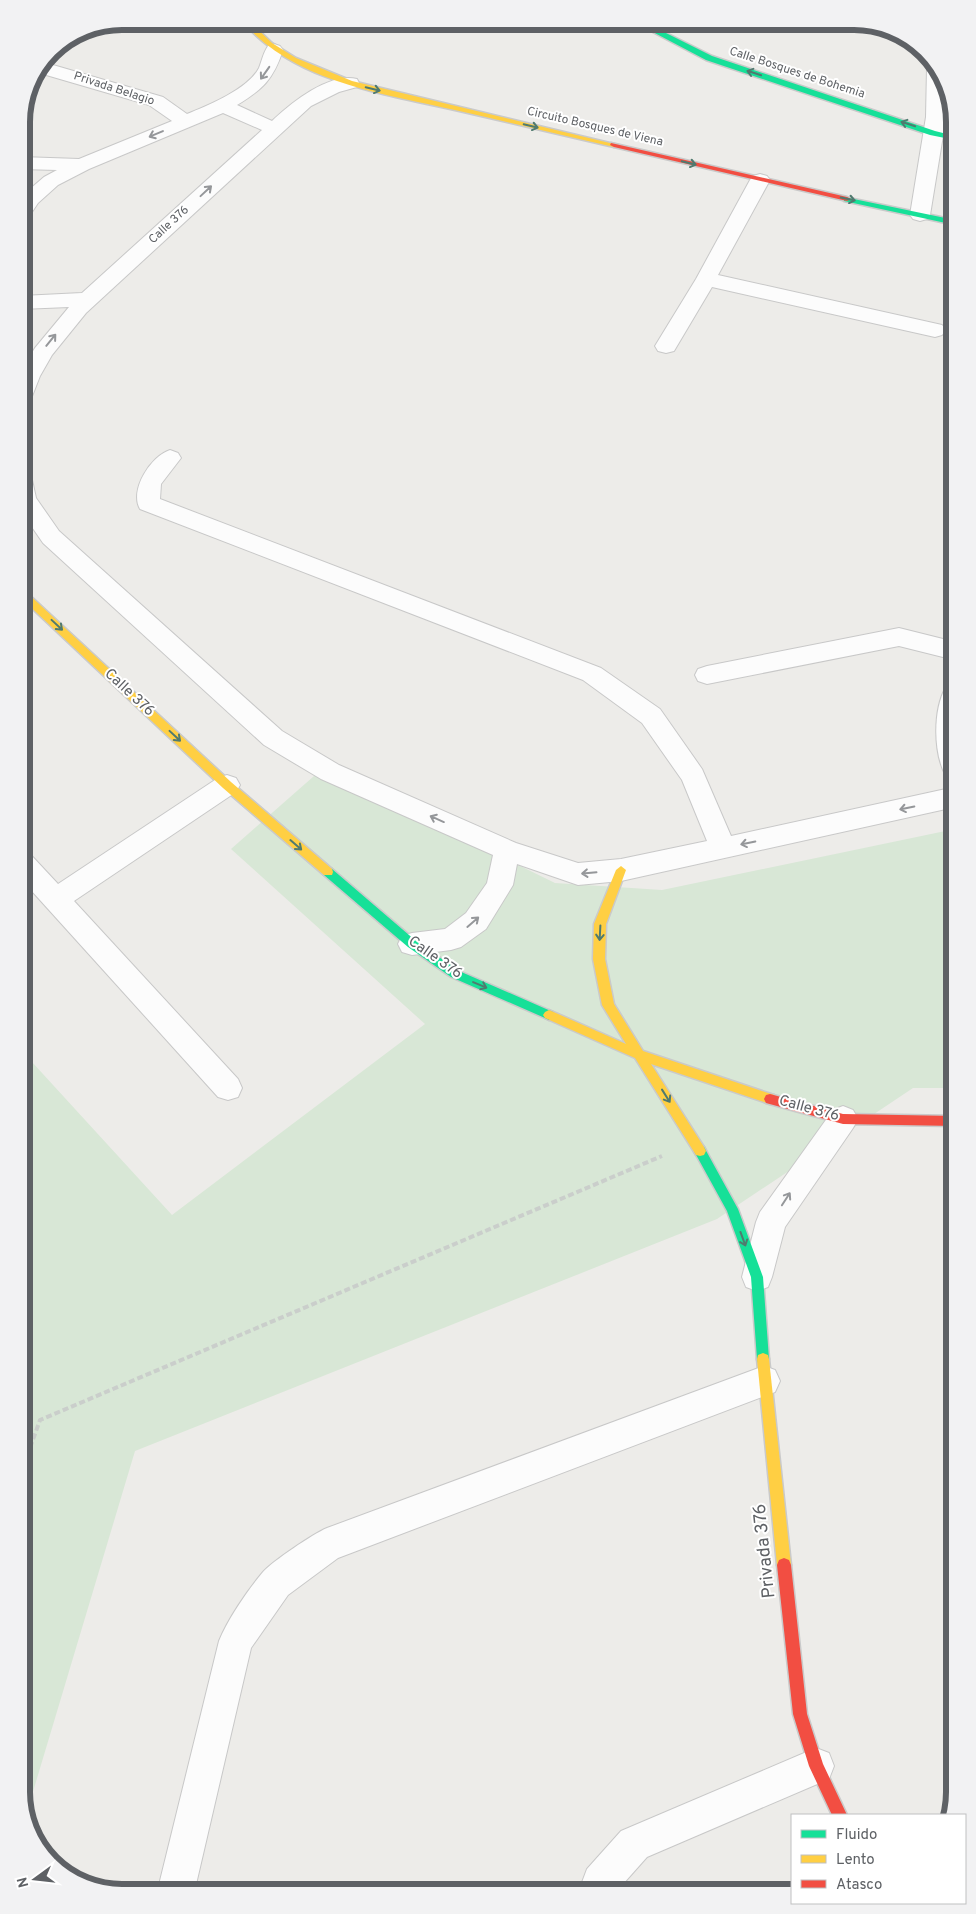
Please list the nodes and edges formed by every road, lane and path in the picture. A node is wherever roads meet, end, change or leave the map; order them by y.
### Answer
1 (254, 30) edge
2 (653, 30) edge
3 (274, 50) junction
4 (47, 69) edge
5 (936, 80) edge
6 (350, 83) junction
7 (223, 106) junction
8 (185, 121) junction
9 (274, 128) junction
10 (933, 133) junction
11 (946, 136) edge
12 (30, 163) edge
13 (82, 165) junction
14 (760, 180) junction
15 (30, 199) edge
16 (920, 214) junction
17 (946, 220) edge
18 (706, 279) junction
19 (89, 299) junction
20 (30, 302) edge
21 (935, 330) dead end
22 (666, 346) dead end
23 (30, 374) edge
24 (170, 458) dead end
25 (30, 506) edge
26 (30, 600) edge
27 (946, 649) edge
28 (707, 675) dead end
29 (227, 785) junction
30 (946, 799) edge
31 (723, 848) junction
32 (507, 850) junction
33 (30, 870) edge
34 (621, 870) junction
35 (57, 898) junction
36 (412, 944) junction
37 (640, 1055) junction
38 (228, 1088) dead end
39 (843, 1119) junction
40 (946, 1121) edge
41 (695, 1142) junction
42 (757, 1277) junction
43 (764, 1382) junction
44 (30, 1448) edge
45 (816, 1766) junction
46 (840, 1814) edge
47 (177, 1884) edge
48 (599, 1884) edge

1 - 3 street, Circuito Bosques de Viena
10 -> 2 street, Calle Bosques de Bohemia
3 - 6 street, Circuito Bosques de Viena
3 -> 7 street
4 - 8 street, Privada Belagio
5 - 10 street
6 - 9 street, Calle 376
6 -> 14 street, Circuito Bosques de Viena
7 - 8 street
7 - 9 street
8 -> 13 street
19 -> 9 street, Calle 376
10 - 11 street, Calle Bosques de Bohemia
10 - 16 street
12 - 13 street
13 - 15 street
14 -> 16 street, Circuito Bosques de Viena
14 - 18 street
16 - 17 street, Circuito Bosques de Viena
18 - 21 street
18 - 22 street
19 - 20 street
23 -> 19 street, Calle 376
24 - 31 street
32 -> 25 street
26 -> 29 street, Calle 376
27 - 28 street
29 - 35 street
29 -> 36 street, Calle 376
30 -> 31 street
31 - 34 street
34 -> 32 street
36 -> 32 street
33 - 35 street
34 -> 37 street, Privada 376
35 - 38 street
36 -> 37 street, Calle 376
37 - 39 street, Calle 376
37 -> 41 street, Privada 376
39 - 40 street, Calle 376
42 -> 39 street
41 -> 42 street, Privada 376
41 - 44 path
42 - 43 street, Privada 376
43 - 45 street, Privada 376
43 - 47 street
45 - 46 street, Privada 376
45 - 48 street

